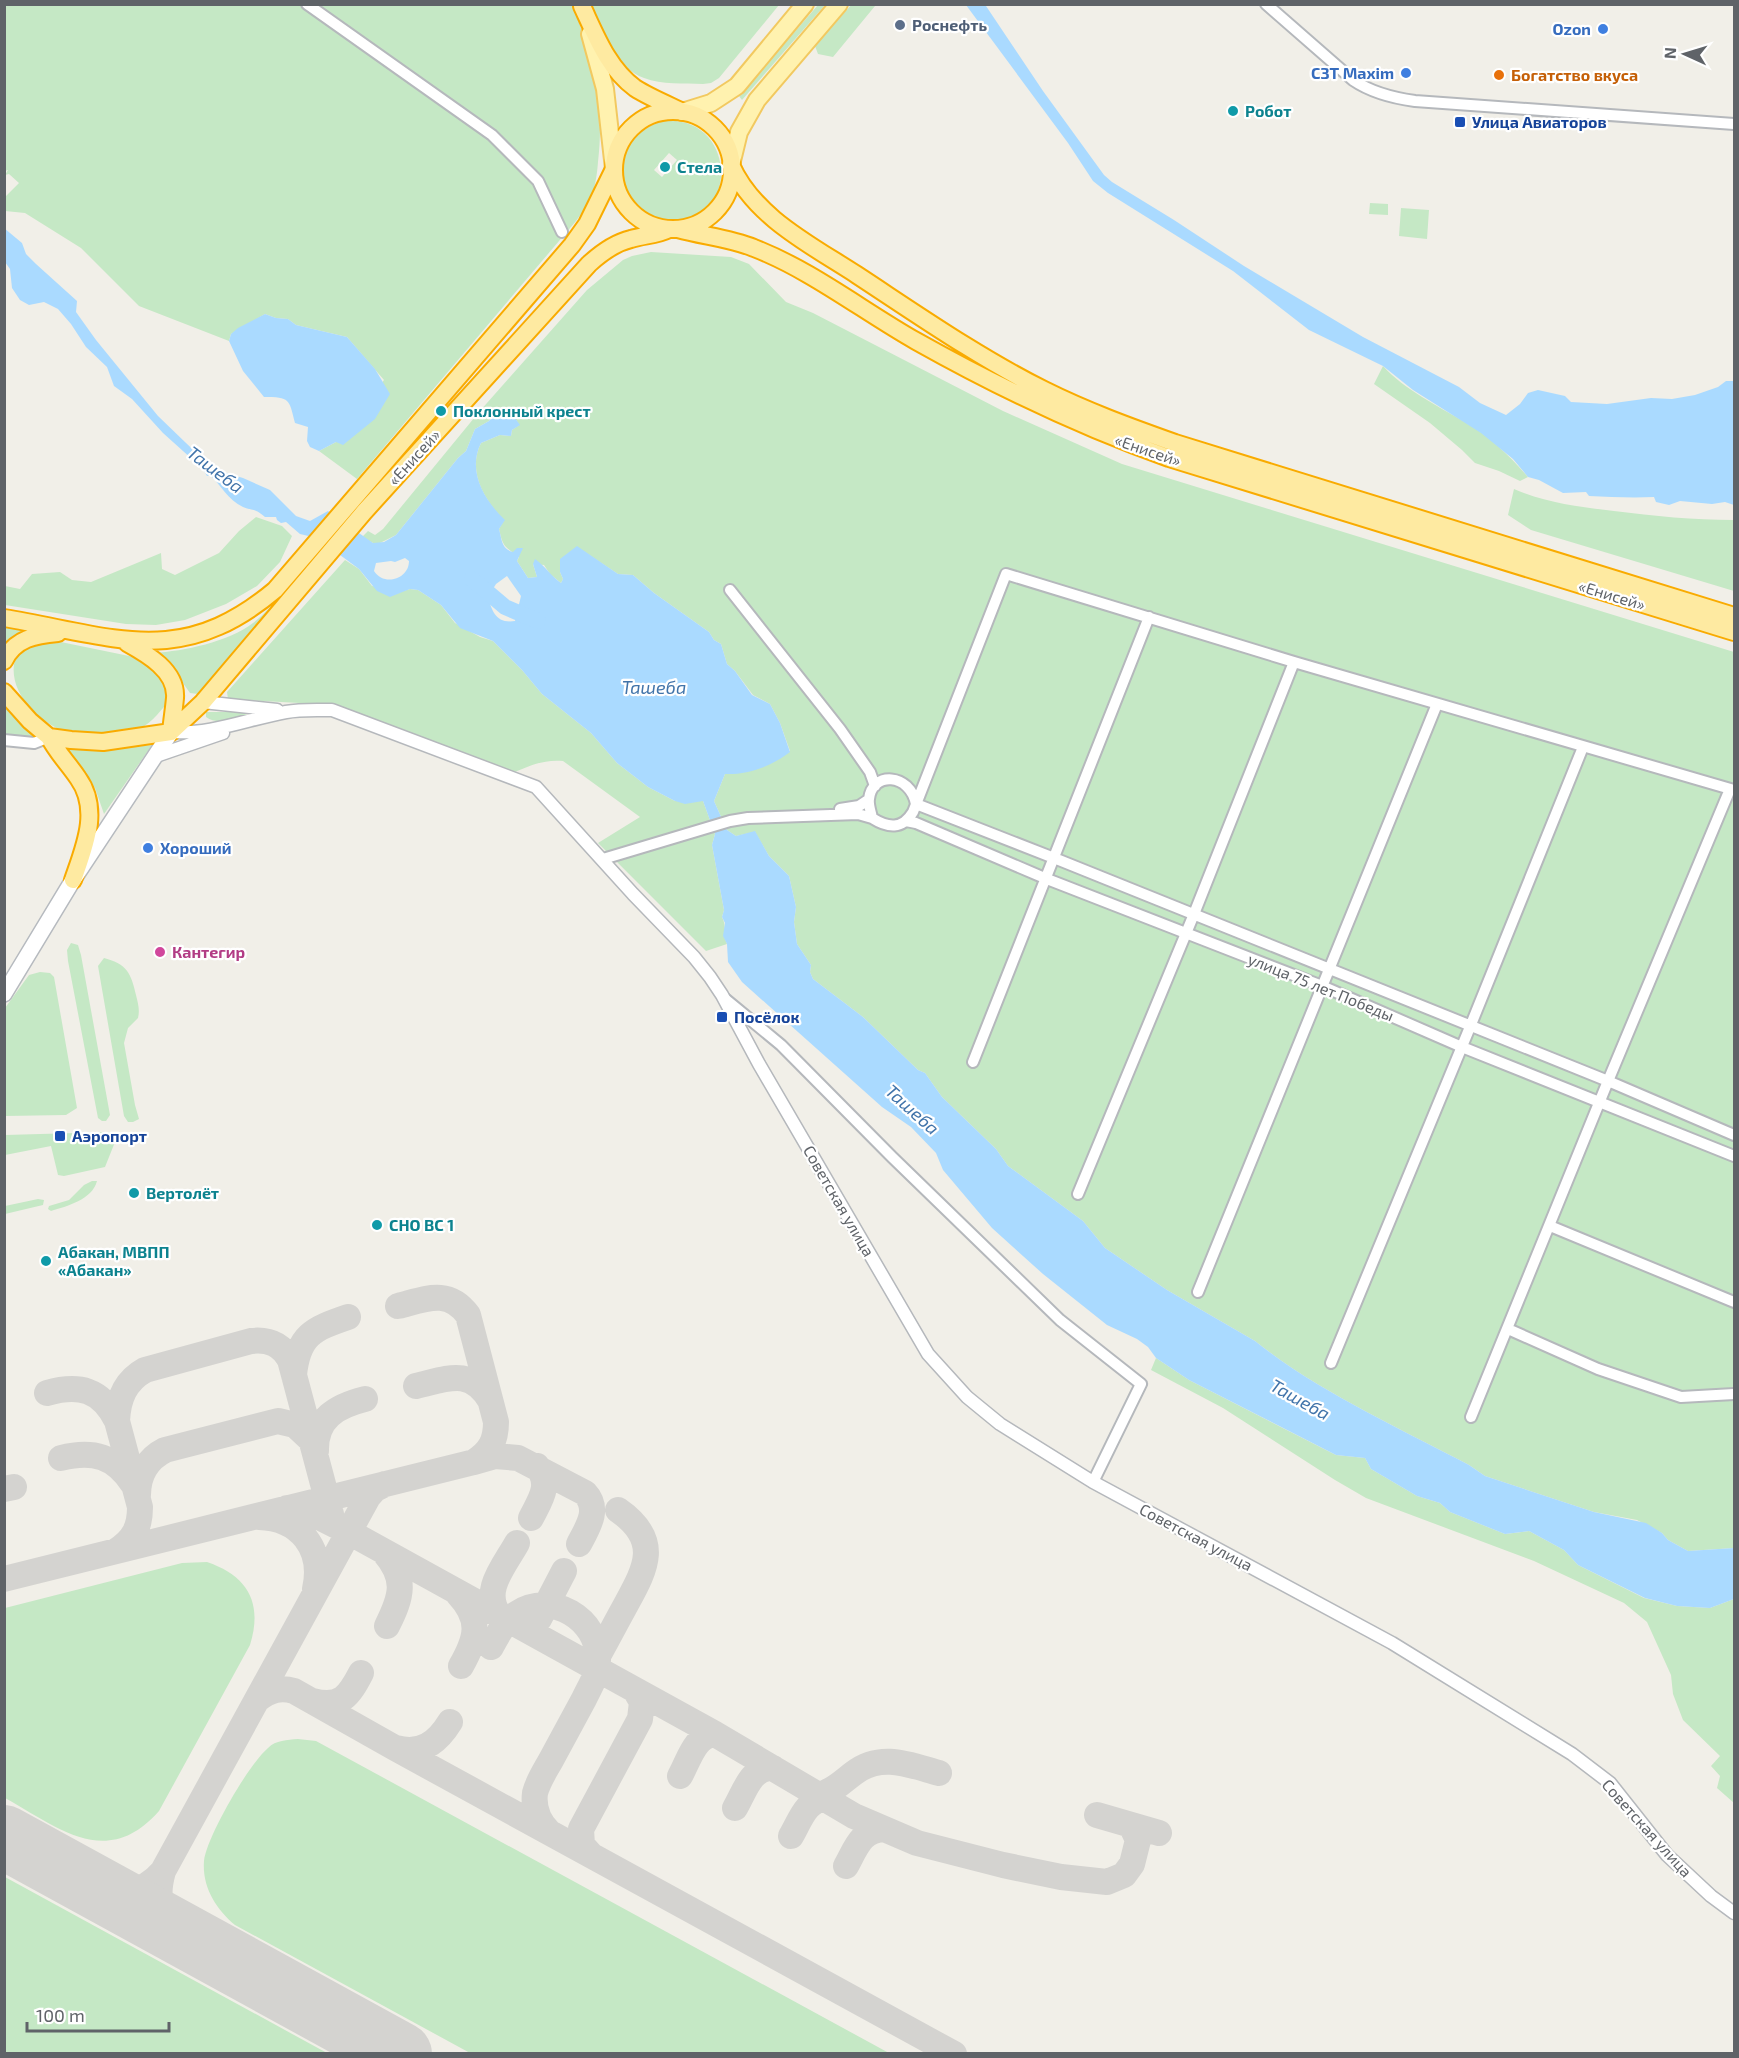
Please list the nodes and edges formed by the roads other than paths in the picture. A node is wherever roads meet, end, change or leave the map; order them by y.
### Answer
1 (307, 4) edge
2 (805, 4) edge
3 (839, 4) edge
4 (1266, 4) edge
5 (582, 5) edge
6 (682, 112) junction
7 (1734, 124) edge
8 (731, 165) junction
9 (614, 169) junction
10 (674, 229) junction
11 (562, 232) dead end
12 (357, 507) junction
13 (305, 568) junction
14 (730, 590) dead end
15 (1734, 616) edge
16 (1149, 617) junction
17 (4, 618) edge
18 (1734, 632) edge
19 (83, 633) junction
20 (123, 641) junction
21 (4, 661) edge
22 (1294, 662) junction
23 (4, 692) edge
24 (203, 702) junction
25 (1437, 704) junction
26 (287, 712) junction
27 (171, 732) junction
28 (50, 736) junction
29 (4, 740) edge
30 (1583, 747) junction
31 (156, 756) junction
32 (875, 786) junction
33 (1732, 790) edge
34 (868, 800) junction
35 (916, 804) junction
36 (748, 818) junction
37 (872, 818) junction
38 (906, 821) junction
39 (1054, 858) junction
40 (603, 859) junction
41 (1047, 879) junction
42 (73, 880) junction
43 (1194, 914) junction
44 (1185, 933) junction
45 (1330, 969) junction
46 (7, 985) edge
47 (1322, 987) junction
48 (722, 995) junction
49 (1470, 1027) junction
50 (1462, 1047) junction
51 (974, 1062) dead end
52 (1608, 1081) junction
53 (1600, 1102) junction
54 (1734, 1136) edge
55 (1734, 1156) edge
56 (1078, 1194) dead end
57 (1550, 1226) junction
58 (1198, 1292) dead end
59 (1734, 1302) edge
60 (1508, 1329) junction
61 (1331, 1363) dead end
62 (1734, 1394) edge
63 (1471, 1417) dead end
64 (1094, 1482) junction
65 (1734, 1913) edge

1 - 11 street
2 - 6 main road
3 - 8 main road
4 - 7 street
5 - 6 highway
5 - 9 main road
6 - 8 highway, «Енисей»
6 - 9 highway, «Енисей»
8 - 10 highway, «Енисей»
8 - 15 highway, «Енисей»
9 - 10 highway, «Енисей»
9 - 12 highway, «Енисей»
10 - 12 highway, «Енисей»
10 - 18 highway, «Енисей»
12 - 13 highway, «Енисей»
13 - 20 highway, «Енисей»
13 - 24 highway, «Енисей»
14 - 32 street
16 - 22 street
16 - 35 street
16 - 39 street
17 - 19 highway, «Енисей»
19 - 20 highway, «Енисей»
19 - 21 highway, «Енисей»
20 - 27 highway, «Енисей»
22 - 25 street
22 - 43 street
23 - 28 highway
24 - 26 street
24 - 27 highway, «Енисей»
25 - 30 street
25 - 45 street
26 - 27 street
26 - 31 street
26 - 40 street, Советская улица
27 - 28 highway
27 - 31 main road
28 - 29 street
28 - 42 highway
30 - 33 street
30 - 49 street
31 - 42 main road
32 - 34 street
32 - 35 street
33 - 52 street
34 - 36 street
34 - 37 street
35 - 38 street
35 - 39 street, улица 75 лет Победы
36 - 37 street
36 - 40 street
37 - 38 street
38 - 41 street, улица 75 лет Победы
39 - 41 street
39 - 43 street, улица 75 лет Победы
40 - 48 street, Советская улица
41 - 44 street, улица 75 лет Победы
41 - 51 street
42 - 46 main road
43 - 44 street
43 - 45 street, улица 75 лет Победы
44 - 47 street, улица 75 лет Победы
44 - 56 street
45 - 47 street
45 - 49 street, улица 75 лет Победы
47 - 50 street, улица 75 лет Победы
47 - 58 street
48 - 64 street, Советская улица
48 - 64 street
49 - 50 street
49 - 52 street, улица 75 лет Победы
50 - 53 street, улица 75 лет Победы
50 - 61 street
52 - 53 street
52 - 54 street, улица 75 лет Победы
53 - 55 street, улица 75 лет Победы
53 - 57 street
57 - 59 street
57 - 60 street
60 - 62 street
60 - 63 street
64 - 65 street, Советская улица

